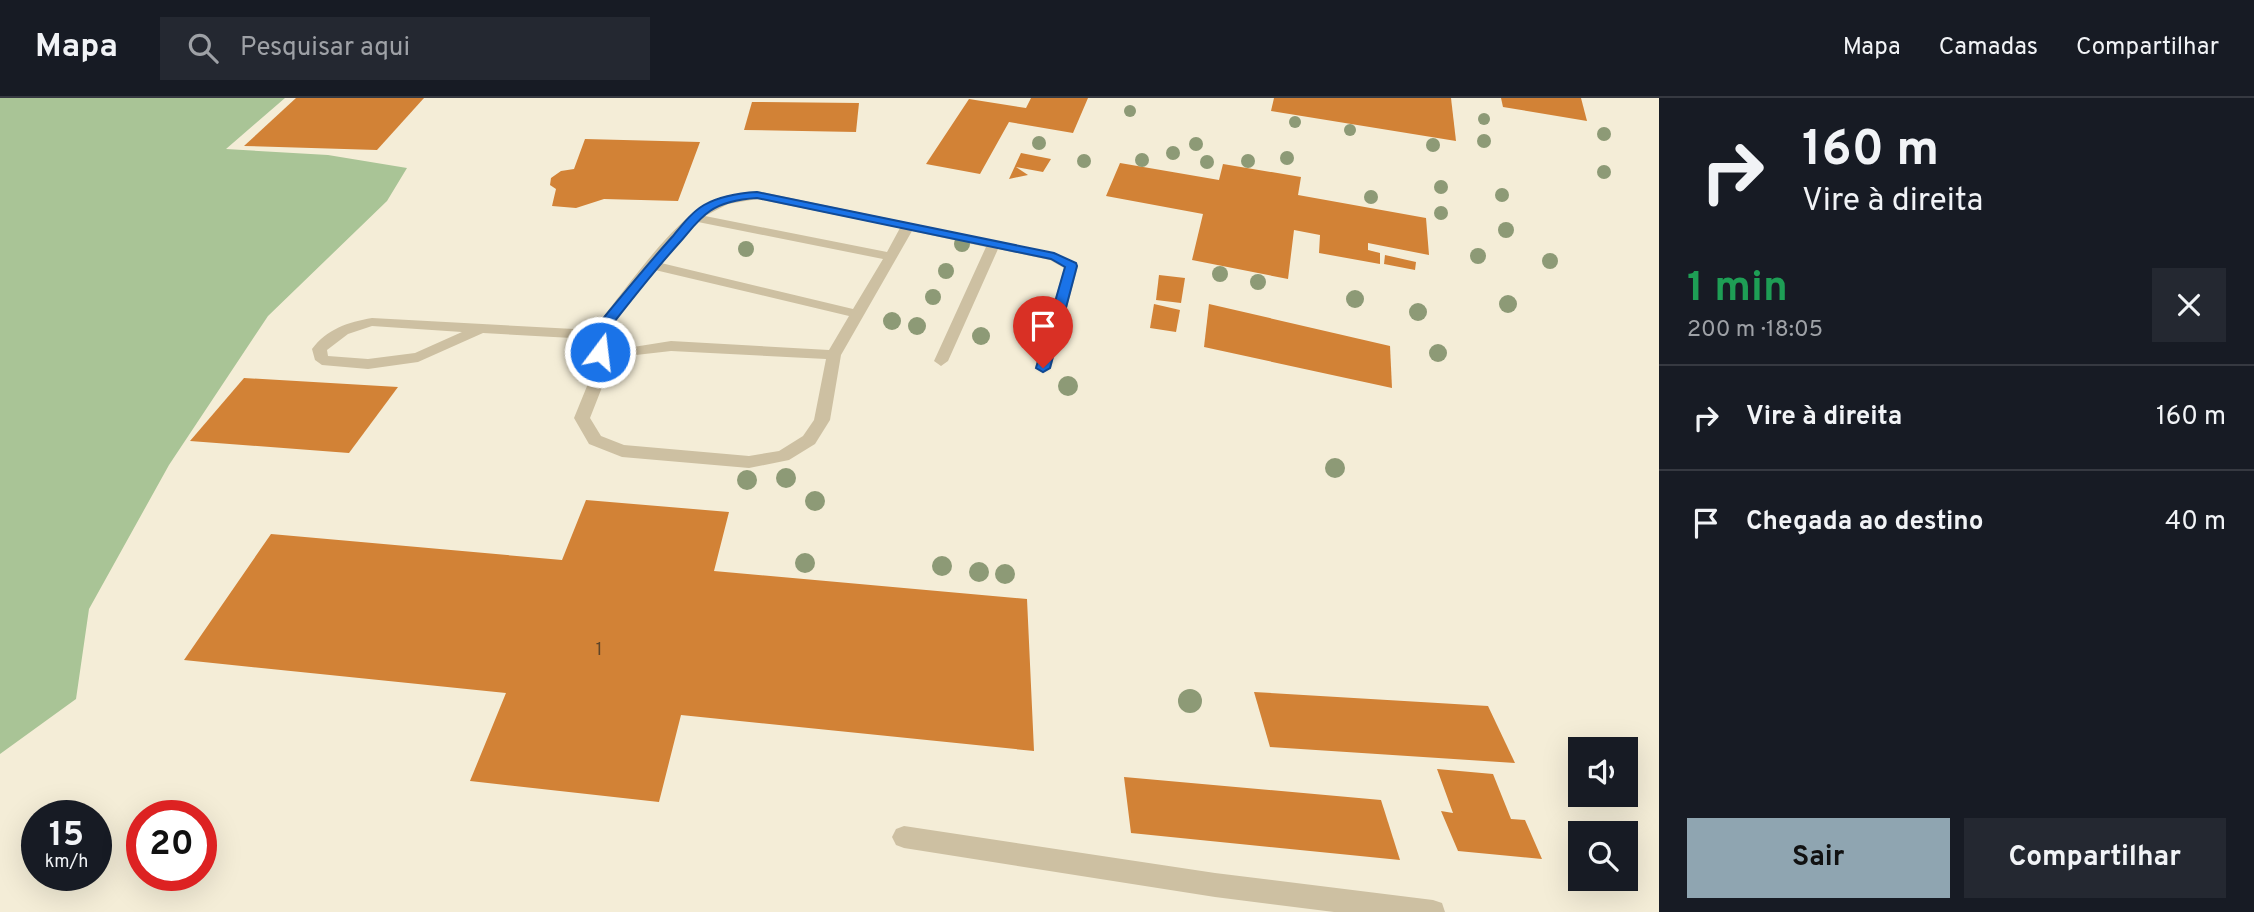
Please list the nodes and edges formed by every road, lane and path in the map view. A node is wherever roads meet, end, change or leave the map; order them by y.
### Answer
1 (695, 218) junction
2 (908, 226) junction
3 (993, 244) junction
4 (889, 256) junction
5 (652, 265) junction
6 (857, 314) junction
7 (482, 328) junction
8 (597, 335) junction
9 (834, 355) junction
10 (941, 361) dead end
11 (1043, 368) dead end
12 (603, 369) junction
13 (904, 837) dead end
14 (1433, 912) edge

1 - 2 lane
1 - 4 lane
1 - 5 lane
2 - 3 lane
2 - 4 lane
3 - 10 lane
3 - 11 lane
4 - 6 lane
5 - 6 lane
5 - 8 lane
6 - 9 lane
7 - 7 lane
7 - 8 lane
8 - 12 lane
9 - 12 lane
9 - 12 lane
13 - 14 lane

